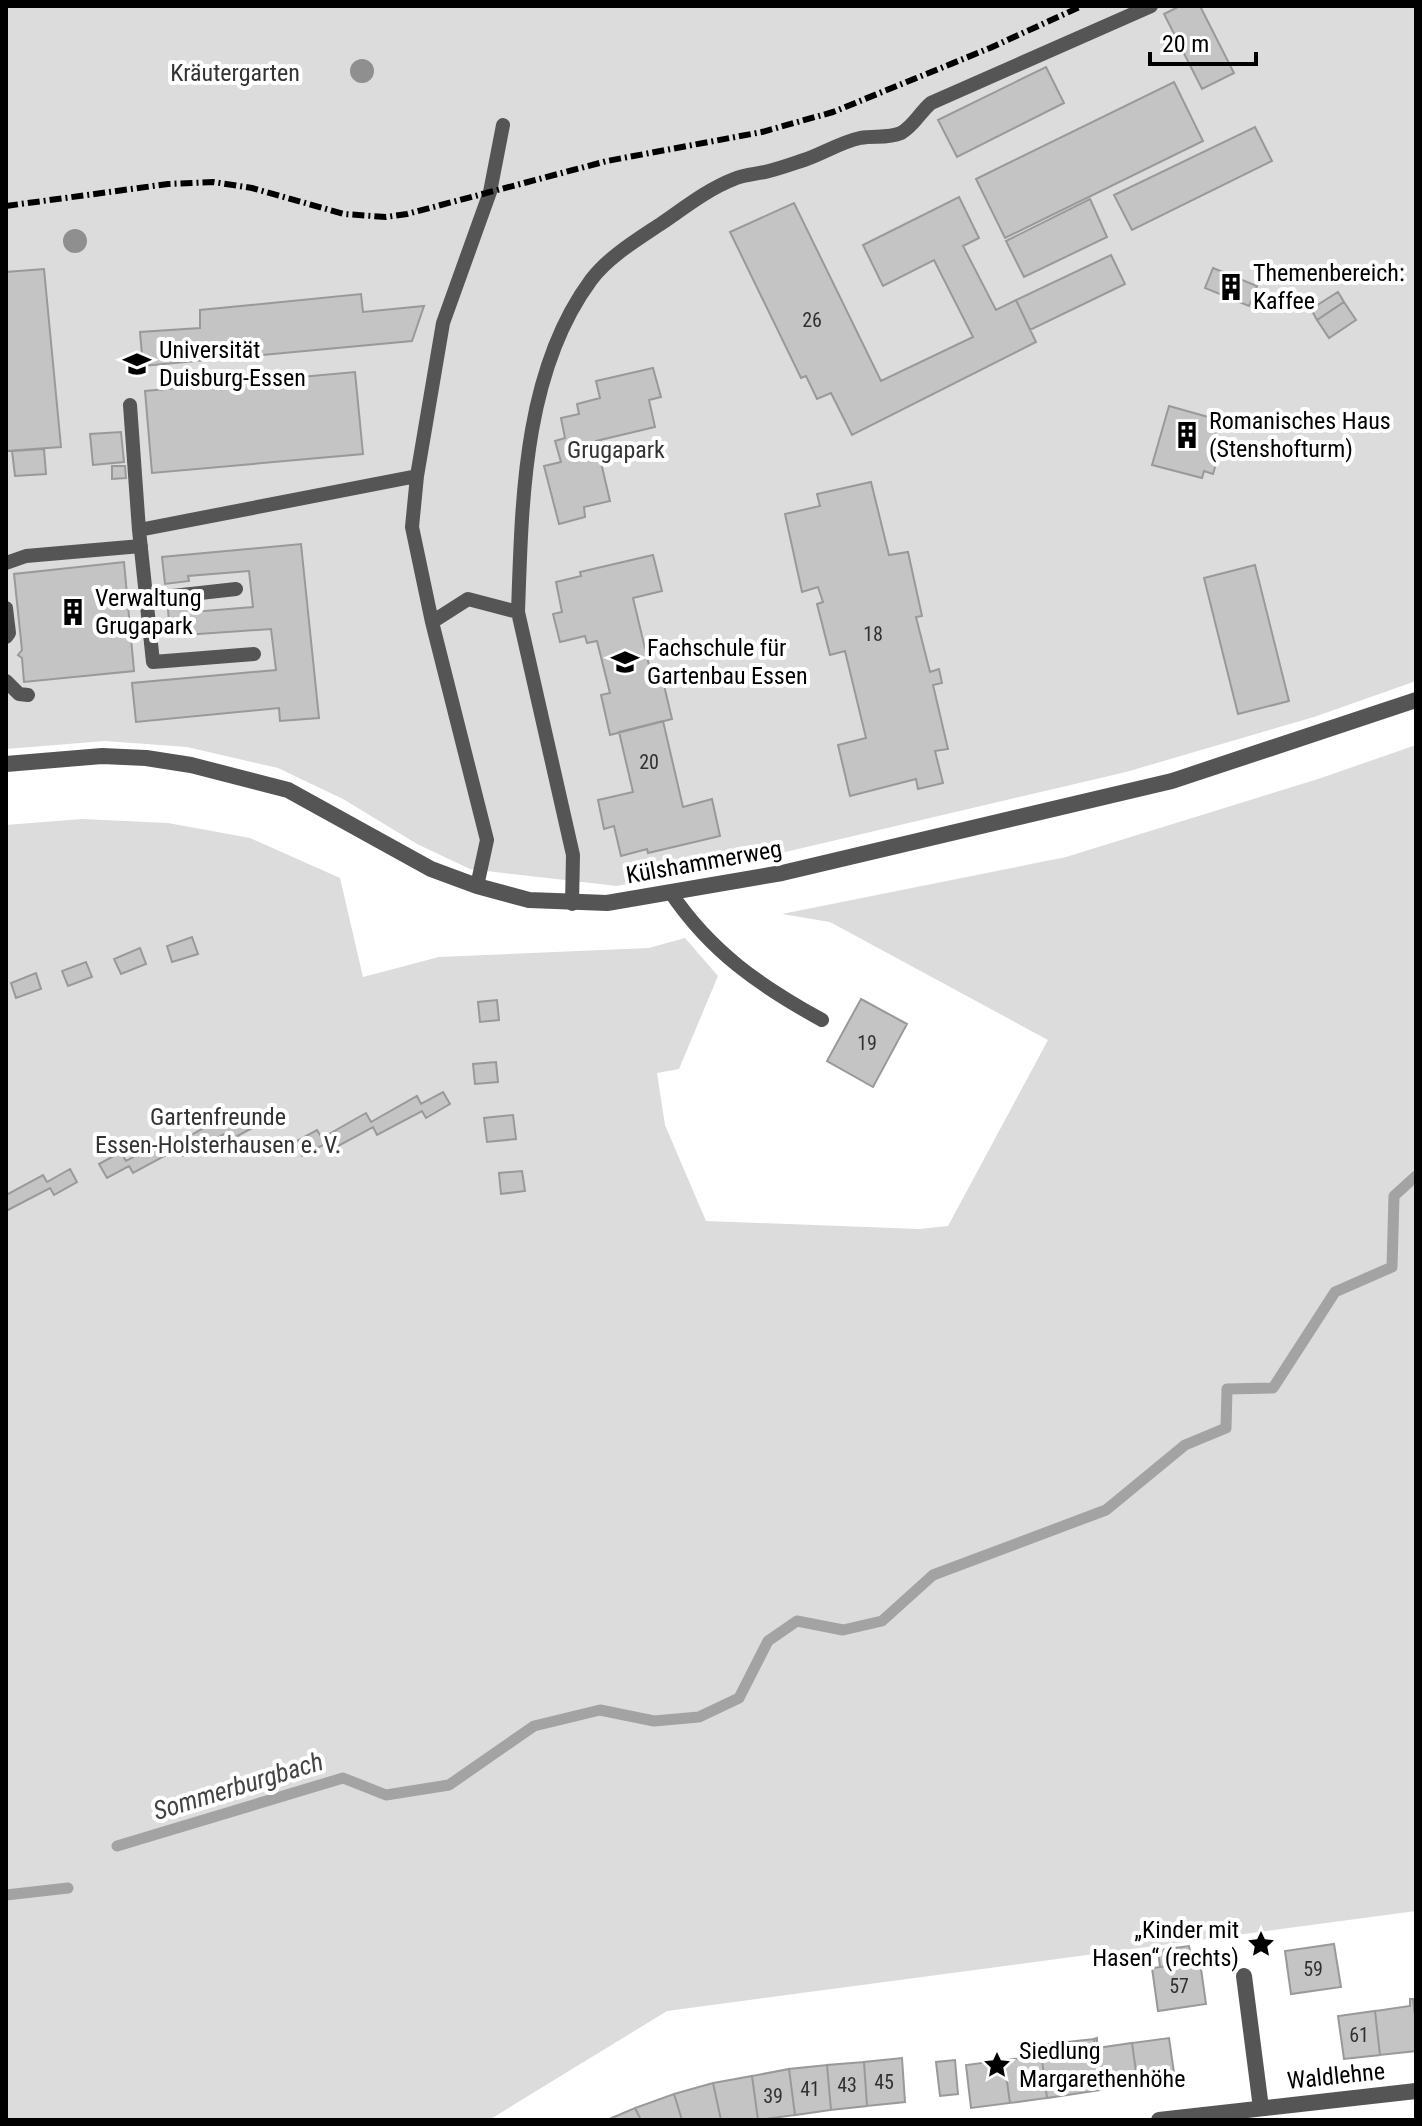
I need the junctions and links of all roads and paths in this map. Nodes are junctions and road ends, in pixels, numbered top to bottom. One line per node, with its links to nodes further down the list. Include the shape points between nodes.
1 (1151, 6): 10 (lane, via 931,103 902,132 861,137 806,160 734,178 689,204 592,278 556,340 539,396 520,550)
2 (503, 125): 4 (lane, via 490,192 443,323)
3 (130, 405): 5 (lane)
4 (417, 476): 5 (lane); 11 (lane, via 412,527)
5 (140, 538): 6 (lane); 8 (lane)
6 (6, 563)
7 (236, 589): 8 (lane)
8 (146, 599): 13 (lane, via 153,662)
9 (6, 608): 12 (lane)
10 (518, 612): 11 (lane, via 468,599); 20 (lane, via 573,855)
11 (432, 622): 18 (lane, via 487,840)
12 (6, 637)
13 (254, 654)
14 (6, 681): 15 (lane)
15 (28, 695)
16 (1416, 700): 19 (street, Külshammerweg, via 1172,781 782,873)
17 (6, 764): 18 (street, Külshammerweg, via 146,758 288,790 431,869)
18 (477, 886): 20 (street, Külshammerweg, via 529,900)
19 (671, 893): 20 (street, Külshammerweg); 21 (lane, via 722,955 772,993)
20 (572, 904)
21 (822, 1020)
22 (1244, 1976): 24 (street, Waldlehne)
23 (1416, 2091): 24 (street, Waldlehne)
24 (1261, 2108): 25 (street, Waldlehne)
25 (1159, 2120)

